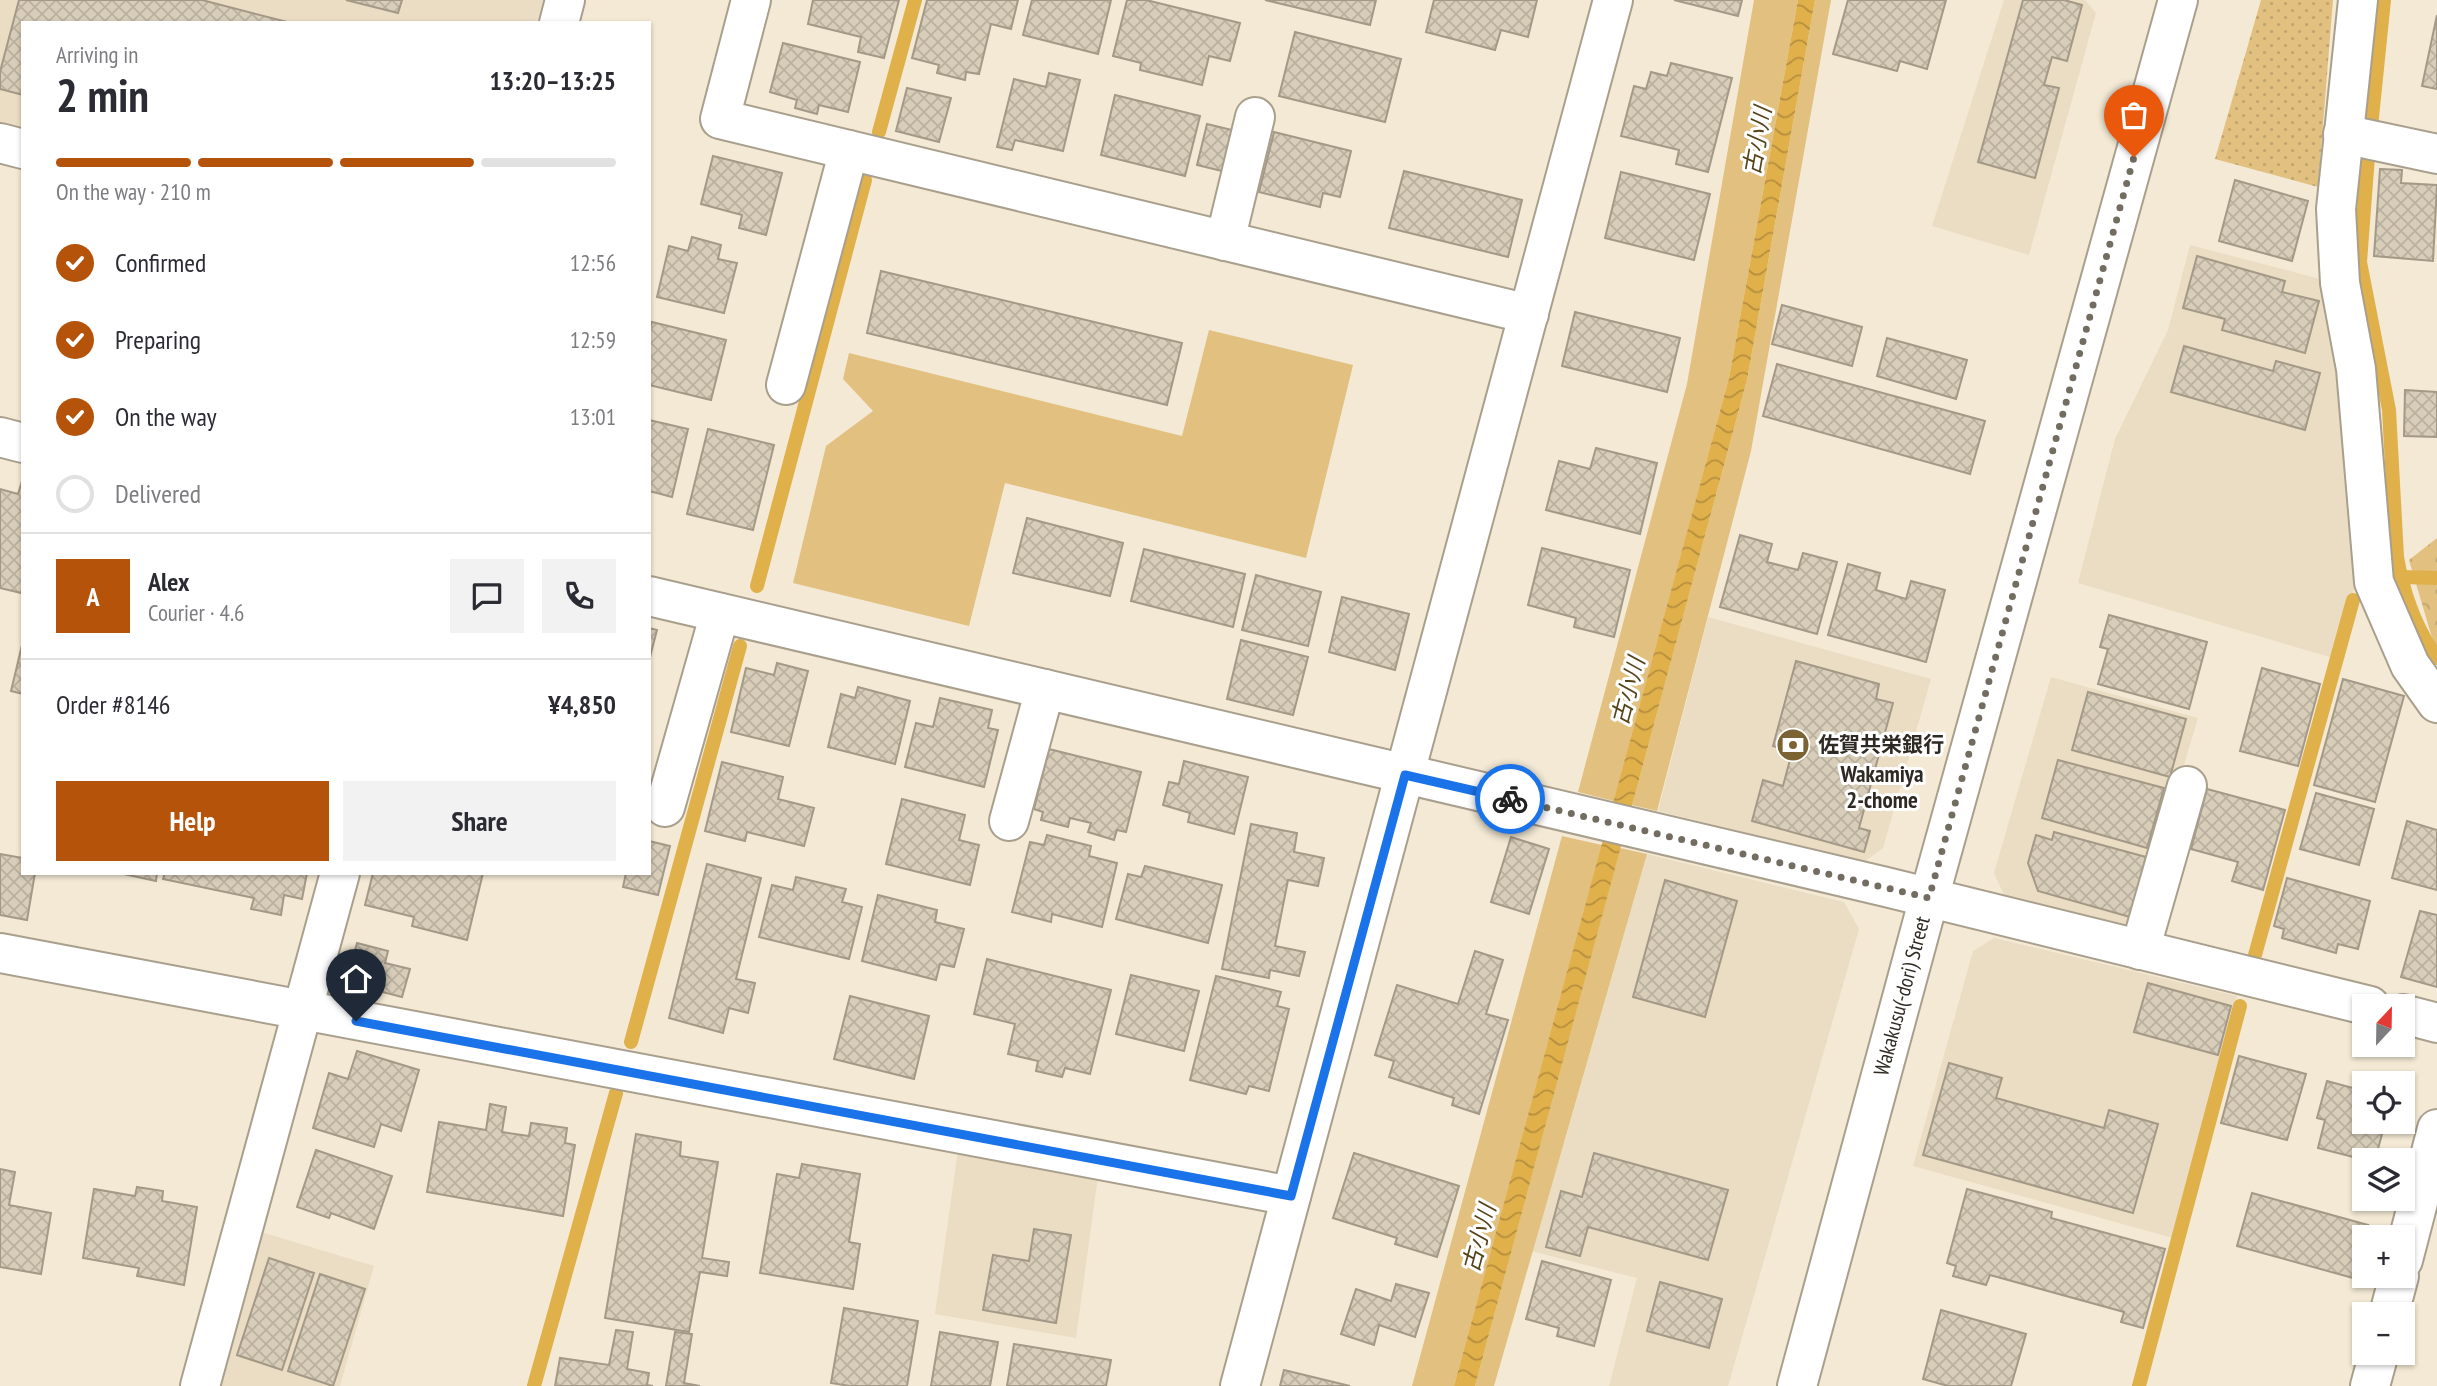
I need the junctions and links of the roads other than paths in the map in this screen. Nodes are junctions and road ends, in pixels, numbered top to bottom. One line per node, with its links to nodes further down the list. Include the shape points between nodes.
1 (565, 0): 6 (street)
2 (751, 0): 11 (street, via 720,119)
3 (1613, 0): 14 (street)
4 (2178, 0): 27 (street, Wakakusu(-dori) Street)
5 (2358, 0): 8 (street)
6 (560, 21)
7 (1255, 117): 13 (street)
8 (2343, 134): 12 (street); 21 (street, via 2336,209 2340,283 2356,369 2374,582 2410,665)
9 (0, 144): 10 (street)
10 (21, 149)
11 (849, 150): 13 (street); 15 (street)
12 (2437, 154)
13 (1225, 240): 14 (street)
14 (1529, 314): 22 (street)
15 (786, 384)
16 (0, 438): 17 (street)
17 (21, 443)
18 (651, 596): 19 (street)
19 (720, 612): 20 (street); 24 (street)
20 (1045, 689): 22 (street); 25 (street)
21 (2437, 704)
22 (1405, 775): 27 (street); 35 (street)
23 (2187, 786): 28 (street)
24 (665, 807)
25 (1009, 821)
26 (339, 875): 31 (street)
27 (1929, 898): 28 (street); 40 (street, Wakakusu(-dori) Street)
28 (2140, 950): 30 (street)
29 (0, 953): 31 (street)
30 (2352, 1002)
31 (302, 1011): 35 (street); 38 (street)
32 (2415, 1017): 33 (street)
33 (2437, 1023)
34 (2437, 1129): 36 (street)
35 (1291, 1196): 39 (street)
36 (2412, 1225)
37 (2376, 1365): 41 (street)
38 (200, 1386)
39 (1240, 1386)
40 (1797, 1386)
41 (2370, 1386)

